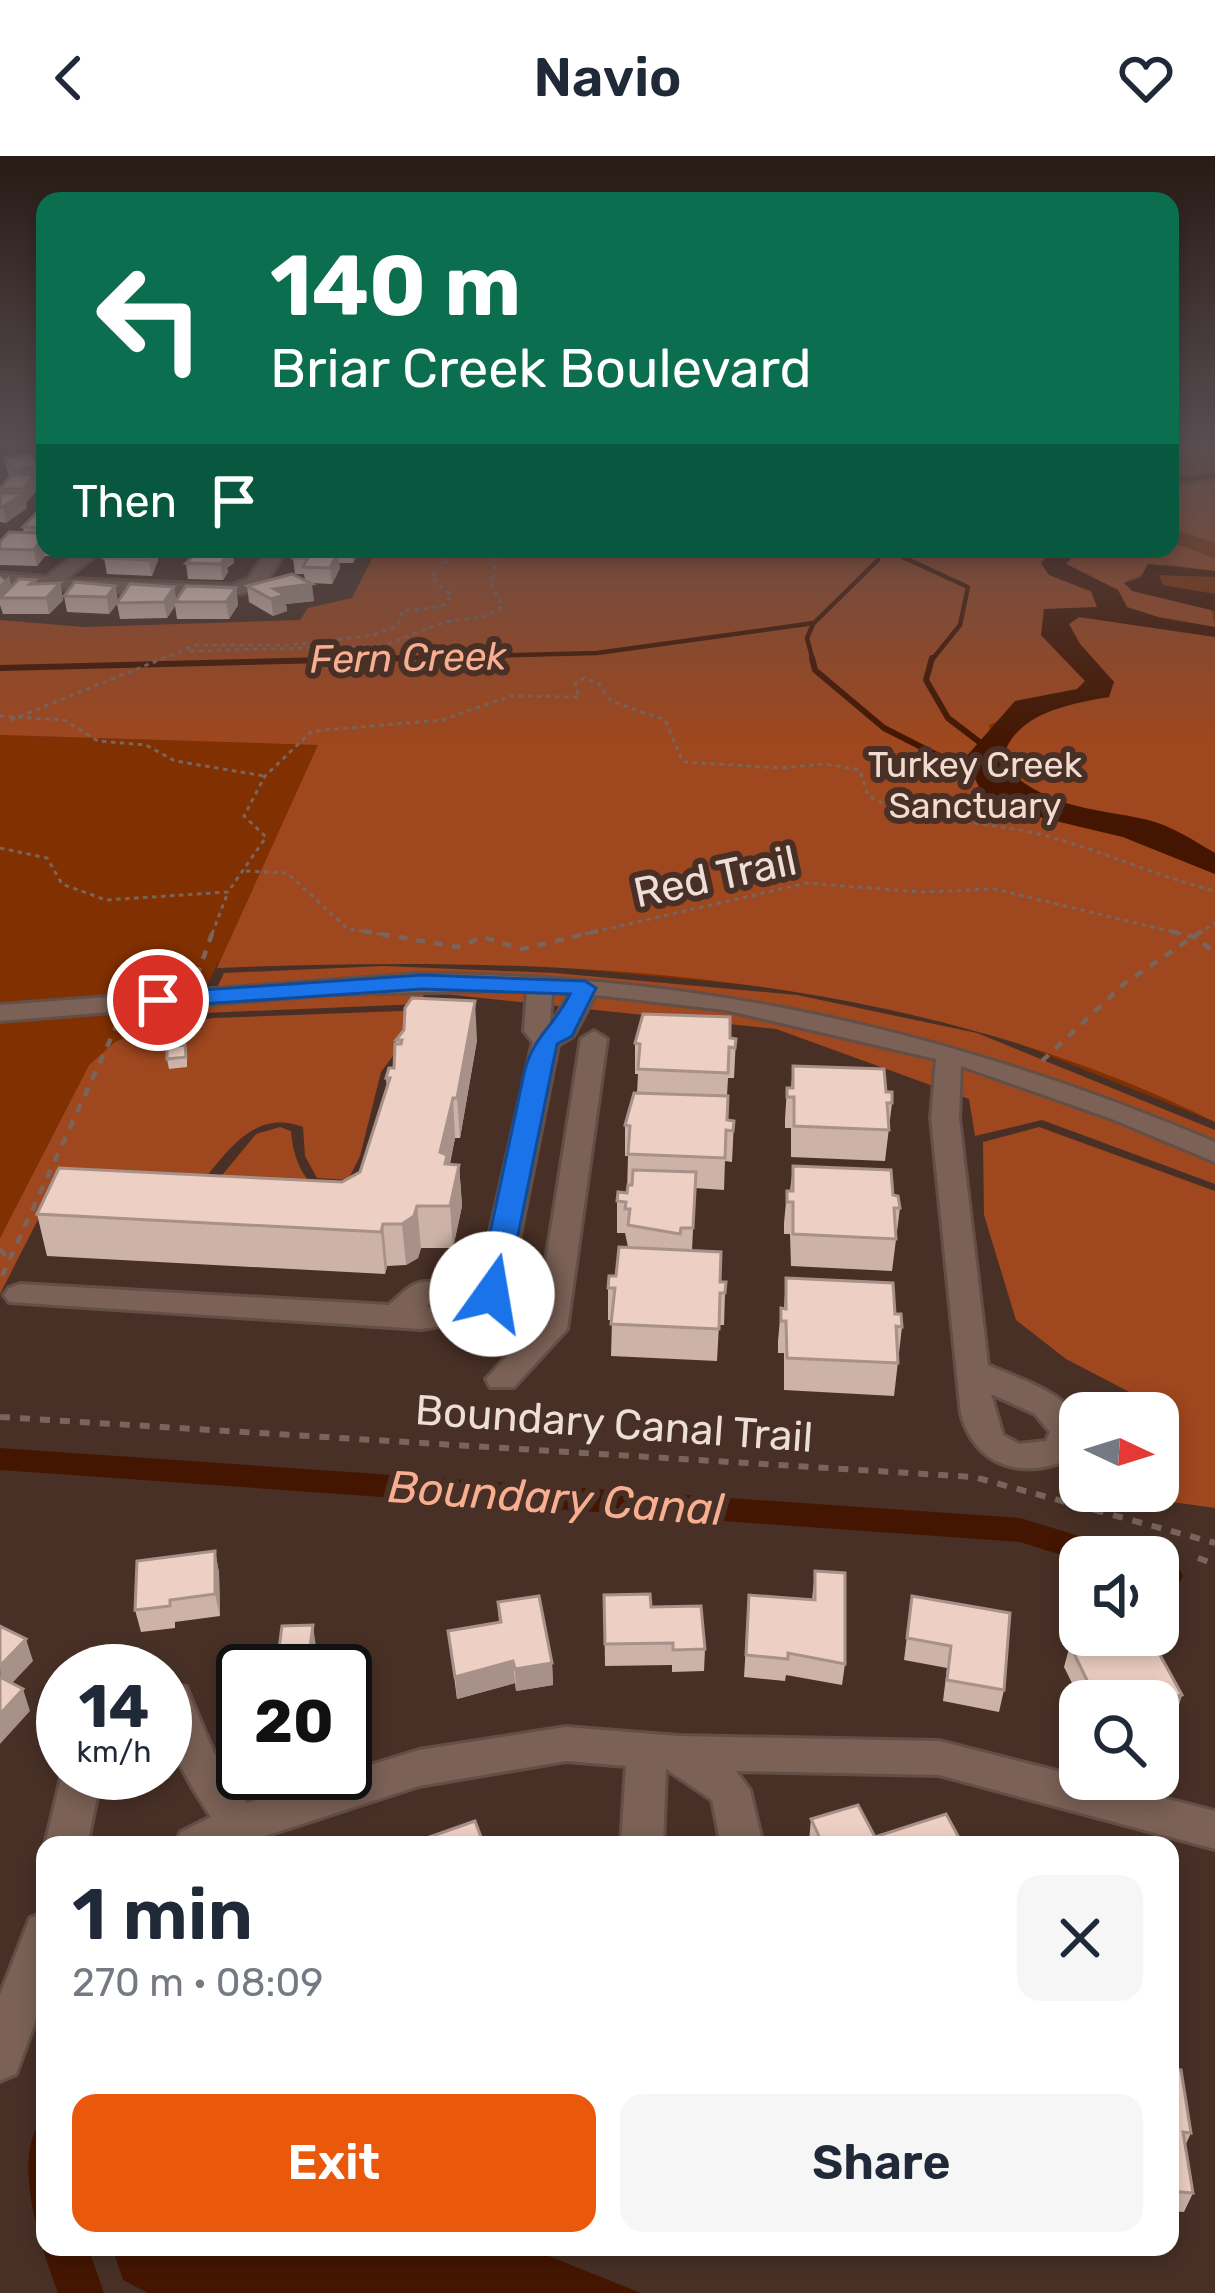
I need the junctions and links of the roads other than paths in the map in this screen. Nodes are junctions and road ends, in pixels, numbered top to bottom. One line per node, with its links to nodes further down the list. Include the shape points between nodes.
1 (83, 558): 4 (street)
2 (272, 558): 4 (street, via 254,583 234,590)
3 (0, 578): 4 (street)
4 (51, 582)
5 (540, 985): 6 (street); 7 (street, via 422,982); 9 (street, via 537,1031)
6 (585, 988): 9 (street, via 564,1030); 10 (street, via 688,997)
7 (0, 1013)
8 (594, 1039): 14 (street)
9 (546, 1041): 13 (street)
10 (951, 1054): 11 (street); 21 (street, via 945,1118)
11 (1155, 1125): 12 (street); 15 (street)
12 (1215, 1153)
13 (520, 1160): 14 (street); 16 (street)
14 (574, 1163): 22 (street, via 551,1329)
15 (1215, 1168)
16 (498, 1267): 17 (street); 20 (street, via 492,1294 477,1311)
17 (455, 1274)
18 (10, 1288): 20 (street)
19 (426, 1290): 20 (street)
20 (397, 1316)
21 (974, 1372)
22 (502, 1379)
23 (192, 1747): 26 (street)
24 (663, 1751): 26 (street, via 566,1744 479,1756); 27 (street, via 939,1758); 30 (street); 31 (street, via 730,1790)
25 (76, 1800): 28 (street)
26 (238, 1824): 29 (street)
27 (1215, 1830)
28 (68, 1836)
29 (214, 1836)
30 (644, 1836)
31 (740, 1836)
32 (36, 1957): 33 (street)
33 (0, 2058)

